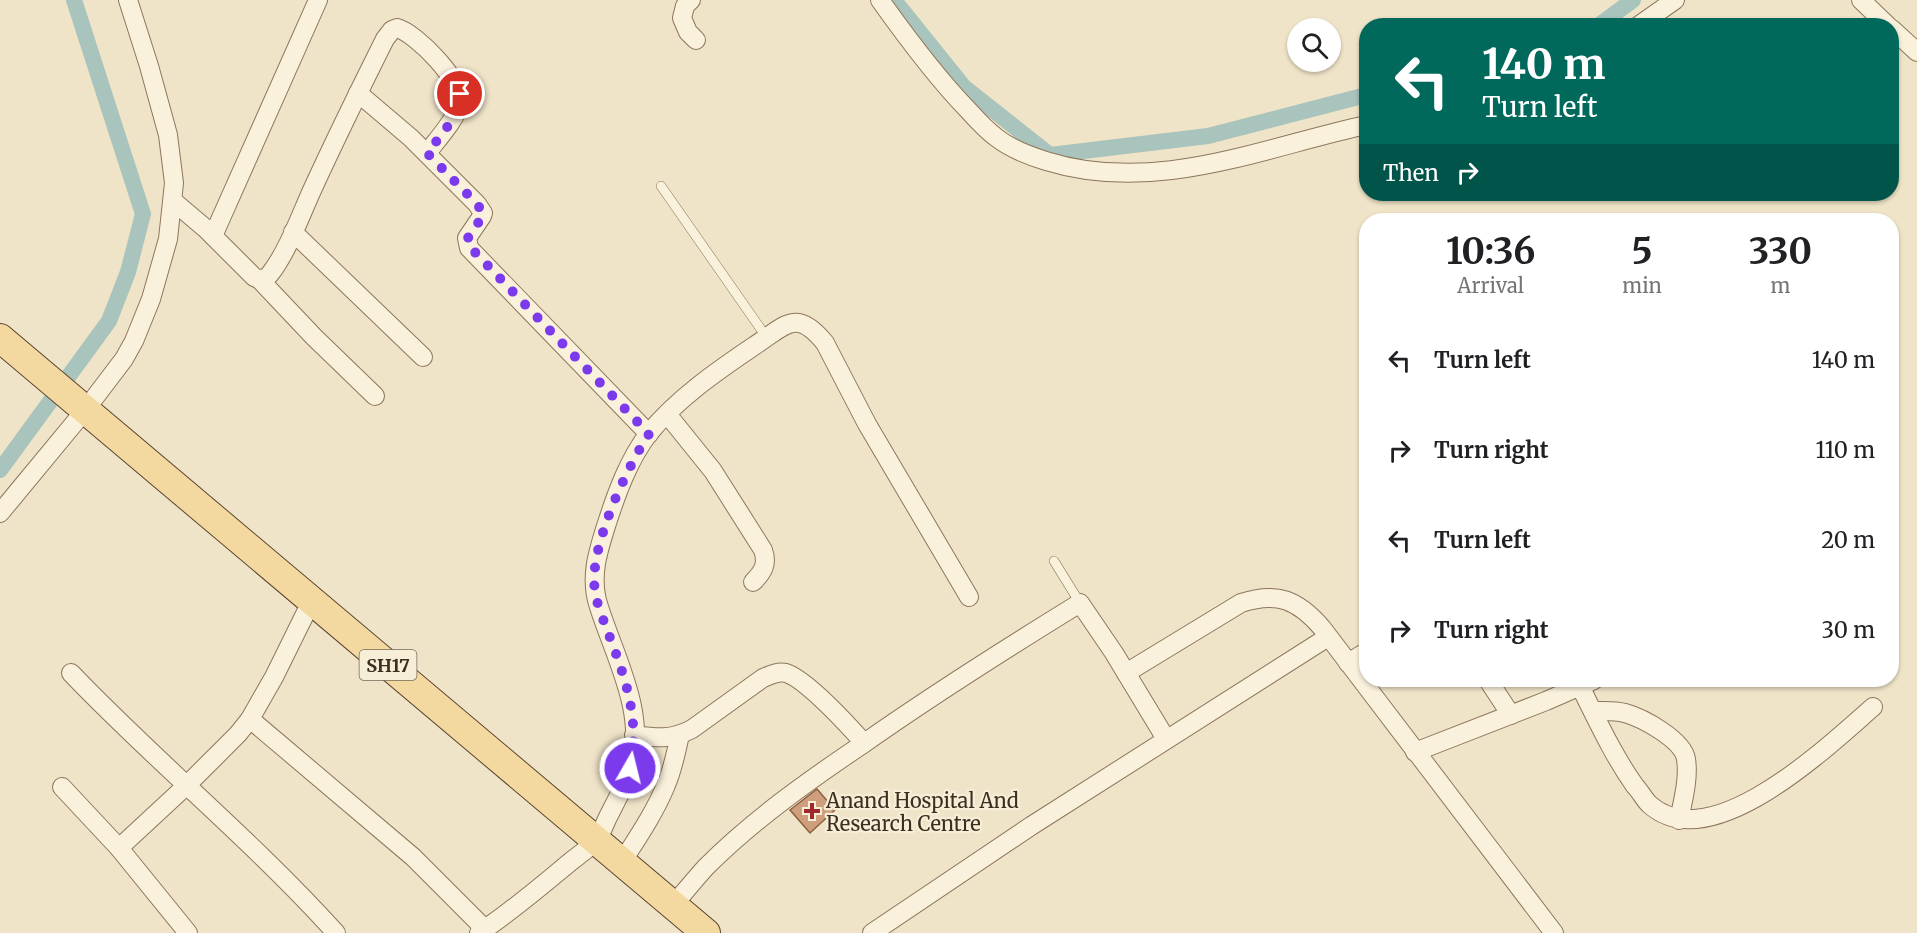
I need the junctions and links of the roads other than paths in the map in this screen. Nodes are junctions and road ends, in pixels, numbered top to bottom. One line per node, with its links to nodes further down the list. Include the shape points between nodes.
1 (128, 0): 16 (street, via 168,135)
2 (318, 0): 18 (street)
3 (691, 0): 10 (street, via 681,18)
4 (880, 0): 13 (street, via 931,68 997,139 1062,166 1101,173 1174,171)
5 (1675, 0): 7 (street)
6 (1861, 0): 8 (street)
7 (1649, 18)
8 (1879, 18)
9 (1899, 35): 11 (street)
10 (696, 40)
11 (1917, 52)
12 (358, 93): 14 (street); 14 (street, via 392,30 397,28 410,34 443,67 460,94 455,115); 17 (street)
13 (1359, 127)
14 (427, 153): 26 (street, via 483,213 467,238 470,248)
15 (661, 186): 21 (lane)
16 (173, 201): 18 (street); 23 (street, via 168,239 151,299 124,359)
17 (293, 232): 19 (street, via 270,274); 22 (street)
18 (213, 236): 19 (street)
19 (260, 280): 24 (street)
20 (0, 338): 23 (main road, SH17)
21 (767, 338): 25 (street); 30 (street, via 796,322 806,324 821,337 867,424)
22 (423, 357)
23 (70, 396): 27 (street); 31 (main road, SH17)
24 (375, 396)
25 (667, 414): 26 (street); 29 (street, via 713,471 763,550 765,565)
26 (649, 434): 47 (street, via 617,493 595,569 594,590 628,691)
27 (0, 513)
28 (1054, 561): 32 (lane)
29 (753, 582)
30 (969, 597)
31 (312, 600): 46 (street); 55 (main road, SH17)
32 (1080, 603): 37 (street); 50 (street)
33 (1328, 637): 35 (street); 37 (street, via 1298,606 1284,599 1253,599 1228,610); 49 (street)
34 (1359, 656): 35 (street)
35 (1348, 663): 38 (street)
36 (70, 673): 52 (street)
37 (1126, 673): 49 (street)
38 (1359, 678)
39 (1366, 687): 51 (street)
40 (1493, 687): 45 (street)
41 (1578, 687): 45 (street)
42 (1588, 687): 44 (street)
43 (1873, 707): 54 (street, via 1810,762 1765,794 1712,816)
44 (1593, 711): 54 (street, via 1624,770 1649,803 1669,818); 54 (street, via 1613,711 1641,719 1680,747 1687,768)
45 (1511, 715): 51 (street)
46 (250, 719): 52 (street); 59 (street, via 413,857)
47 (634, 735): 48 (street); 55 (street, via 630,768)
48 (680, 735): 50 (street, via 763,678 784,672 806,686); 57 (street, via 666,786)
49 (1166, 739): 63 (street)
50 (864, 743): 58 (street, via 740,835)
51 (1415, 752): 64 (street)
52 (188, 785): 56 (street); 61 (street)
53 (62, 788): 56 (street)
54 (1679, 820)
55 (596, 840): 57 (main road, SH17); 59 (street)
56 (119, 848): 60 (street)
57 (622, 862): 58 (main road, SH17)
58 (673, 905): 62 (main road, SH17)
59 (482, 931)
60 (188, 933)
61 (336, 933)
62 (706, 933)
63 (872, 933)
64 (1554, 933)

